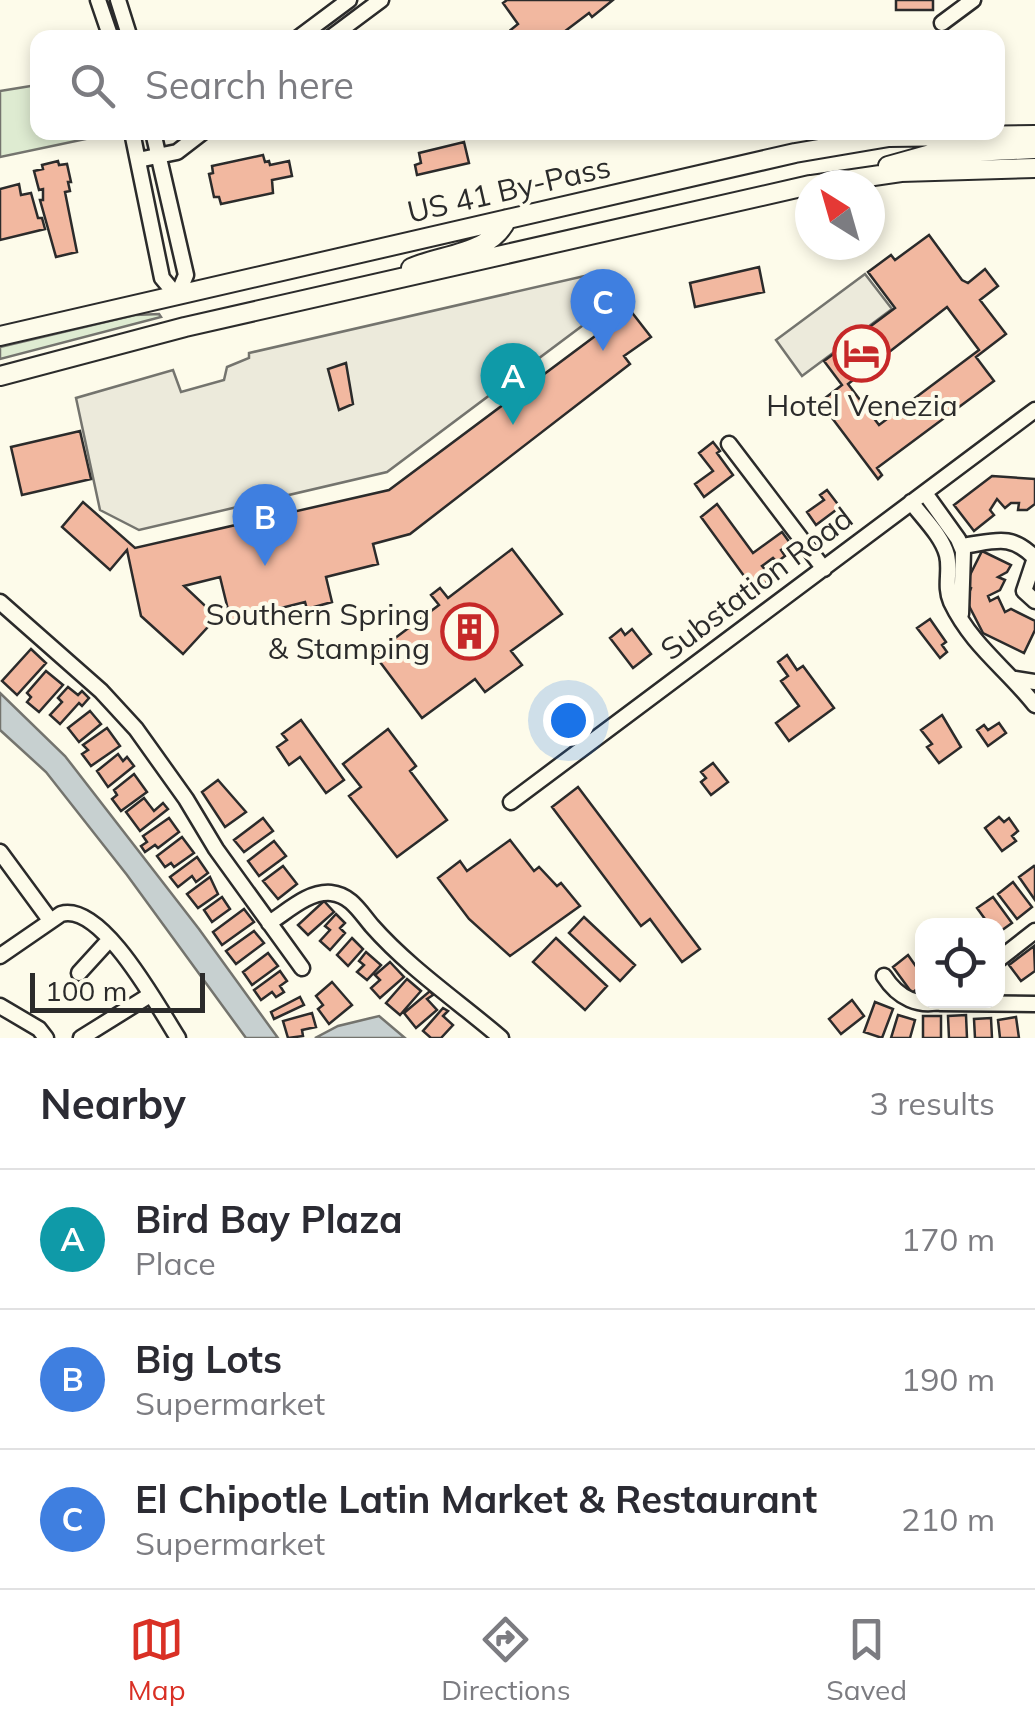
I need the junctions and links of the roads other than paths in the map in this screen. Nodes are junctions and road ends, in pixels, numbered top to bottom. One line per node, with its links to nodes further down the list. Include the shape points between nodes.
1 (98, 0): 7 (street)
2 (118, 0): 8 (street)
3 (349, 0): 9 (street)
4 (381, 0): 10 (street)
5 (972, 0): 6 (street)
6 (942, 23)
7 (108, 30)
8 (127, 30)
9 (309, 30)
10 (341, 30)
11 (1005, 135): 12 (main road, US 41 By-Pass)
12 (1035, 135)
13 (133, 140): 19 (street)
14 (156, 140): 18 (street)
15 (192, 140): 18 (street)
16 (872, 140): 20 (main road, US 41 By-Pass)
17 (1035, 149): 22 (main road, via 918,156)
18 (159, 156): 19 (street); 28 (street, via 186,275)
19 (138, 160): 28 (street, via 162,278)
20 (735, 166): 25 (main road); 26 (main road, US 41 By-Pass)
21 (1035, 168): 23 (main road, US 41 By-Pass)
22 (878, 170)
23 (885, 175)
24 (795, 188): 25 (main road, US 41 By-Pass)
25 (741, 200): 27 (main road, US 41 By-Pass)
26 (507, 219): 27 (main road, via 492,240); 28 (main road, US 41 By-Pass)
27 (384, 282): 29 (main road, US 41 By-Pass)
28 (177, 296): 29 (main road); 30 (main road, US 41 By-Pass)
29 (184, 327): 31 (main road, US 41 By-Pass)
30 (0, 336)
31 (0, 376)
32 (1035, 410): 34 (street, Substation Road)
33 (728, 444): 37 (street)
34 (924, 492): 35 (street, Substation Road); 36 (street)
35 (912, 502): 37 (street, Substation Road); 40 (street, via 944,547 948,593)
36 (961, 546): 38 (street, via 1020,543 1035,558 1024,591); 40 (street)
37 (824, 569): 44 (street, Substation Road)
38 (1035, 601)
39 (0, 602): 47 (street, via 136,729)
40 (962, 620): 41 (street, via 996,666)
41 (1015, 679): 42 (street); 43 (street)
42 (1035, 682)
43 (1035, 705)
44 (511, 802)
45 (0, 852): 46 (street)
46 (50, 920): 49 (street, via 76,913); 51 (street)
47 (269, 923): 52 (street); 63 (street, via 313,895 342,896)
48 (1035, 931): 50 (street)
49 (110, 939): 53 (street); 55 (street)
50 (1005, 955)
51 (0, 956)
52 (302, 968)
53 (79, 973)
54 (884, 976): 56 (street)
55 (150, 995): 61 (street); 62 (street)
56 (915, 1001)
57 (1005, 1003): 58 (street)
58 (1035, 1004)
59 (0, 1006): 60 (street)
60 (46, 1038)
61 (81, 1038)
62 (178, 1038)
63 (502, 1038)

